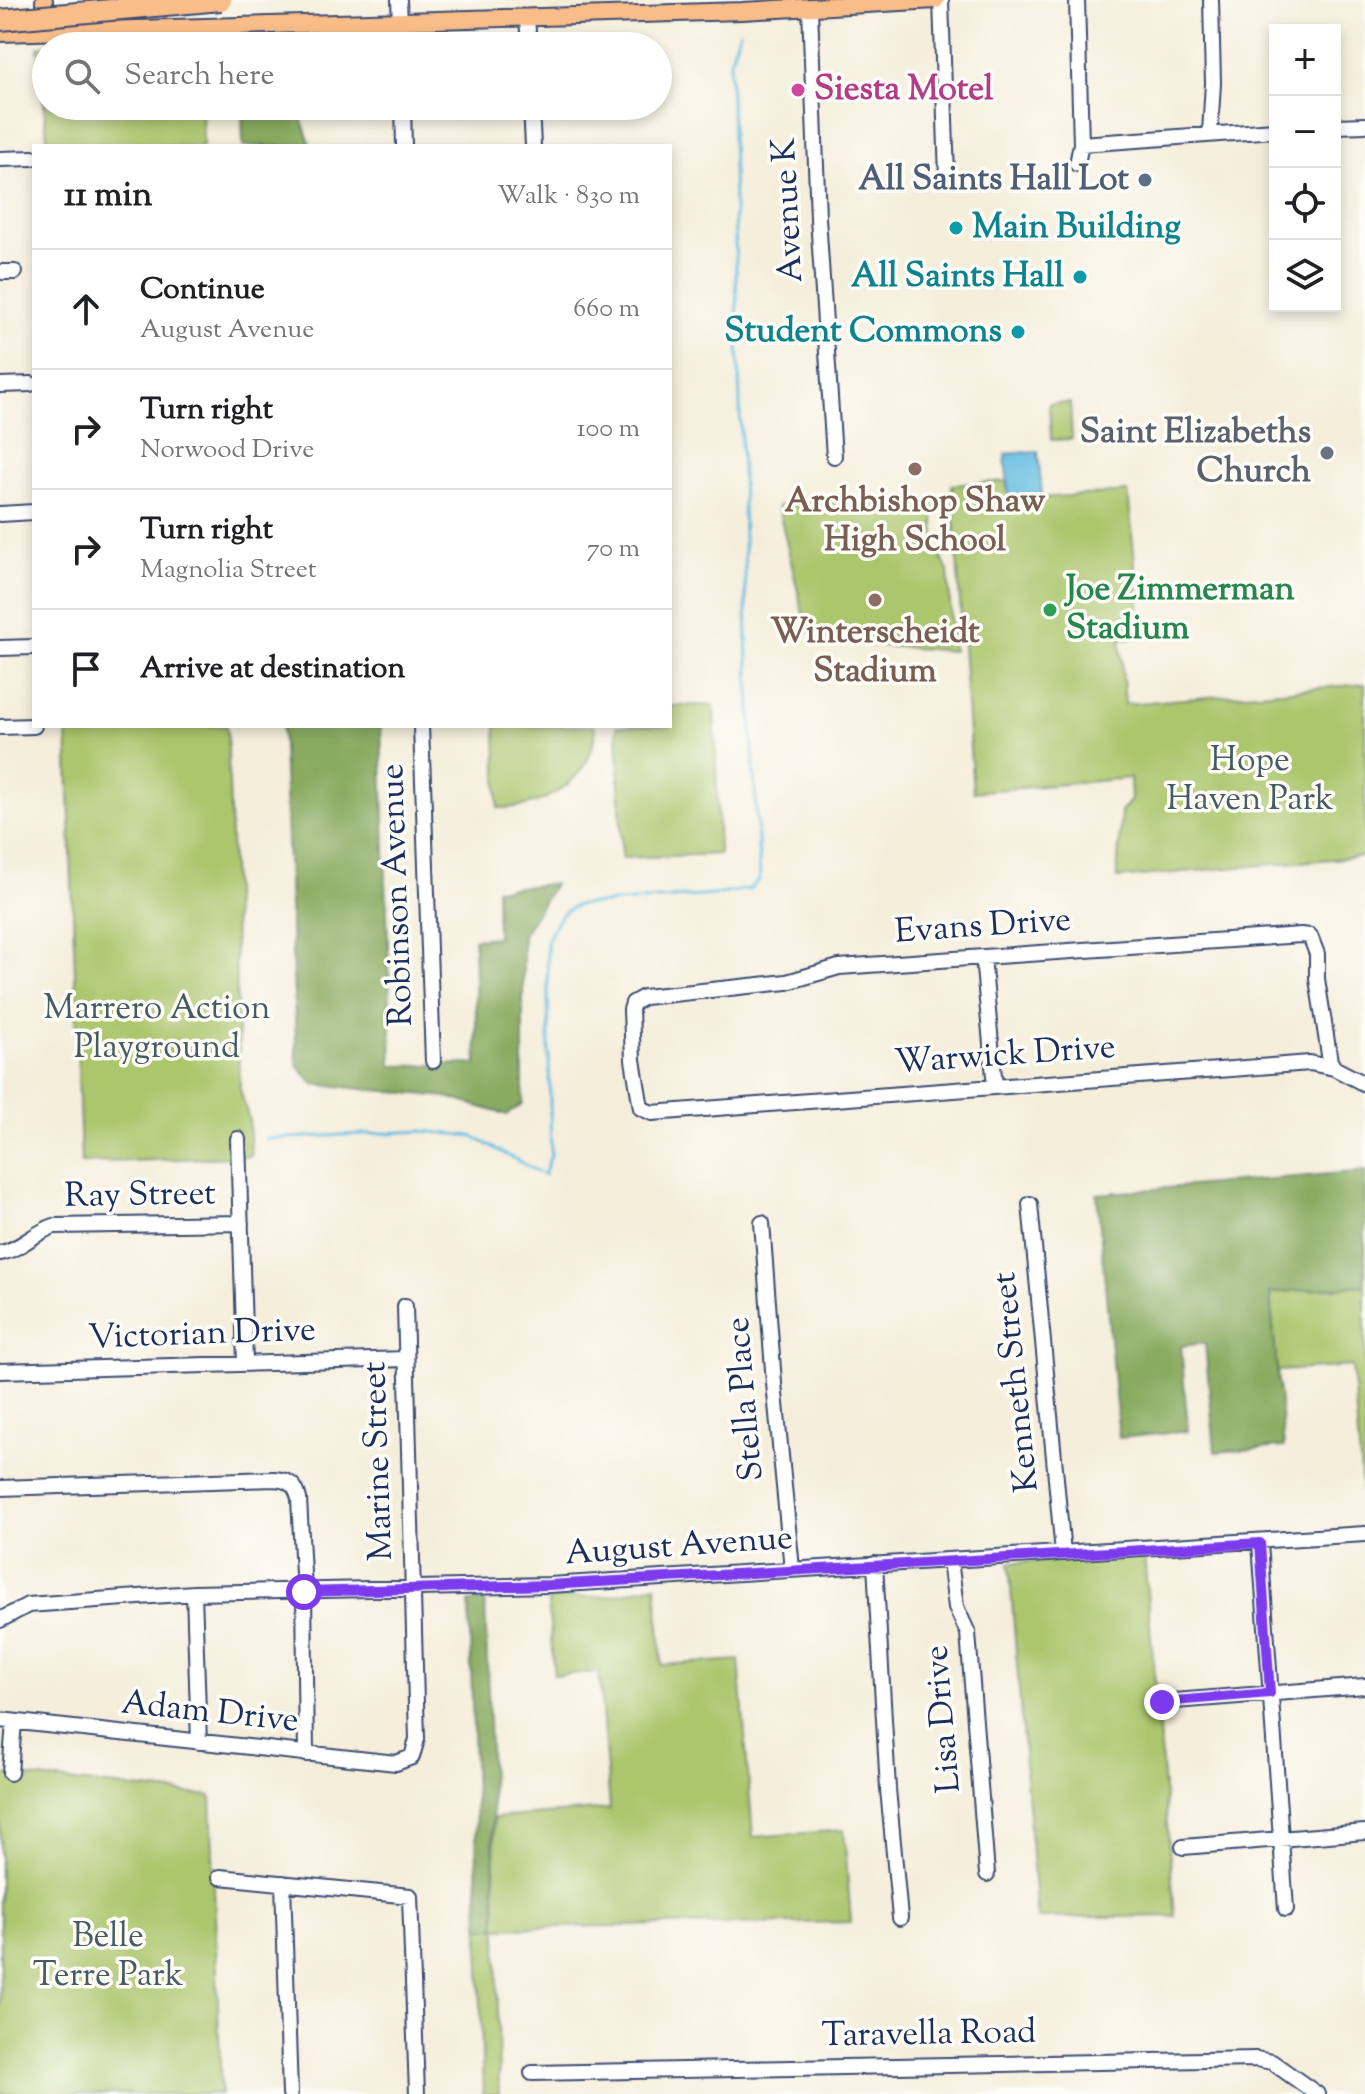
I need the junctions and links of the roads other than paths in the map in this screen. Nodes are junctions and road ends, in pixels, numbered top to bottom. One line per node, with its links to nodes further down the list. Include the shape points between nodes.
1 (44, 0): 17 (main road)
2 (165, 0): 9 (highway)
3 (219, 0): 13 (highway, bridge); 15 (main road)
4 (399, 0): 14 (street)
5 (939, 0): 8 (main road); 33 (street)
6 (1077, 0): 29 (street)
7 (1211, 0): 26 (street)
8 (866, 2): 11 (main road)
9 (0, 5)
10 (779, 5): 11 (main road); 12 (main road)
11 (810, 8): 36 (street, Avenue K)
12 (527, 17): 14 (main road); 19 (street)
13 (0, 20)
14 (401, 21): 15 (main road); 18 (street)
15 (217, 27): 17 (main road)
16 (32, 32): 20 (main road)
17 (45, 32)
18 (401, 32)
19 (528, 32)
20 (0, 33)
21 (403, 120): 27 (street)
22 (532, 120): 28 (street)
23 (1365, 125): 24 (street)
24 (1341, 126)
25 (1269, 130): 26 (street)
26 (1210, 133): 29 (street)
27 (404, 144)
28 (533, 144)
29 (1081, 144): 32 (street)
30 (32, 158): 31 (street)
31 (0, 159)
32 (1077, 164)
33 (947, 178)
34 (31, 384): 35 (street)
35 (0, 385)
36 (834, 456)
37 (32, 512): 38 (street)
38 (0, 514)
39 (32, 647): 40 (street)
40 (0, 648)
41 (32, 726): 42 (street)
42 (0, 727)
43 (421, 728): 45 (street, Robinson Avenue)
44 (983, 957): 46 (street, Evans Drive, via 1310,936); 48 (street); 49 (street, Evans Drive, via 839,967 787,982 644,997 631,1010 633,1060)
45 (433, 1061)
46 (1334, 1068): 47 (street, Warwick Drive); 48 (street, Warwick Drive, via 1310,1063)
47 (1365, 1084)
48 (995, 1087): 49 (street, Warwick Drive)
49 (645, 1111)
50 (238, 1139): 52 (street)
51 (1030, 1204): 63 (street, Kenneth Street)
52 (241, 1223): 55 (street, Ray Street, via 54,1226); 58 (street)
53 (762, 1223): 66 (street, Stella Place)
54 (0, 1241): 55 (street)
55 (0, 1253)
56 (405, 1306): 57 (street, Marine Street)
57 (406, 1359): 58 (street, Victorian Drive); 67 (street, Marine Street)
58 (245, 1363): 59 (street, Victorian Drive)
59 (0, 1371)
60 (0, 1488): 68 (street, via 274,1479 292,1484 299,1499)
61 (1365, 1534): 62 (street, August Avenue)
62 (1260, 1543): 63 (street, August Avenue); 72 (street)
63 (1063, 1553): 64 (street, August Avenue)
64 (950, 1560): 65 (street, August Avenue); 82 (street, Lisa Drive, via 956,1607 968,1633)
65 (875, 1564): 66 (street, August Avenue); 86 (street)
66 (792, 1569): 67 (street, August Avenue)
67 (413, 1588): 68 (street, August Avenue); 77 (street, Marine Street, via 417,1739)
68 (304, 1592): 69 (street, August Avenue); 76 (street)
69 (194, 1593): 70 (street, August Avenue, via 28,1605); 75 (street)
70 (0, 1620)
71 (1365, 1686): 72 (street)
72 (1270, 1693): 73 (street); 80 (street)
73 (1162, 1702)
74 (7, 1721): 75 (street, Adam Drive); 78 (street)
75 (199, 1742): 76 (street, Adam Drive)
76 (306, 1754): 77 (street, Adam Drive, via 396,1763)
77 (412, 1757)
78 (10, 1773)
79 (1365, 1832): 80 (street)
80 (1282, 1839): 81 (street); 85 (street)
81 (1183, 1847)
82 (987, 1874)
83 (220, 1877): 84 (street)
84 (283, 1883): 88 (street); 89 (street, via 410,1896)
85 (1286, 1909)
86 (900, 1918)
87 (532, 2073): 90 (street, Taravella Road, via 1256,2059 1272,2062)
88 (290, 2094)
89 (417, 2094)
90 (1317, 2094)

